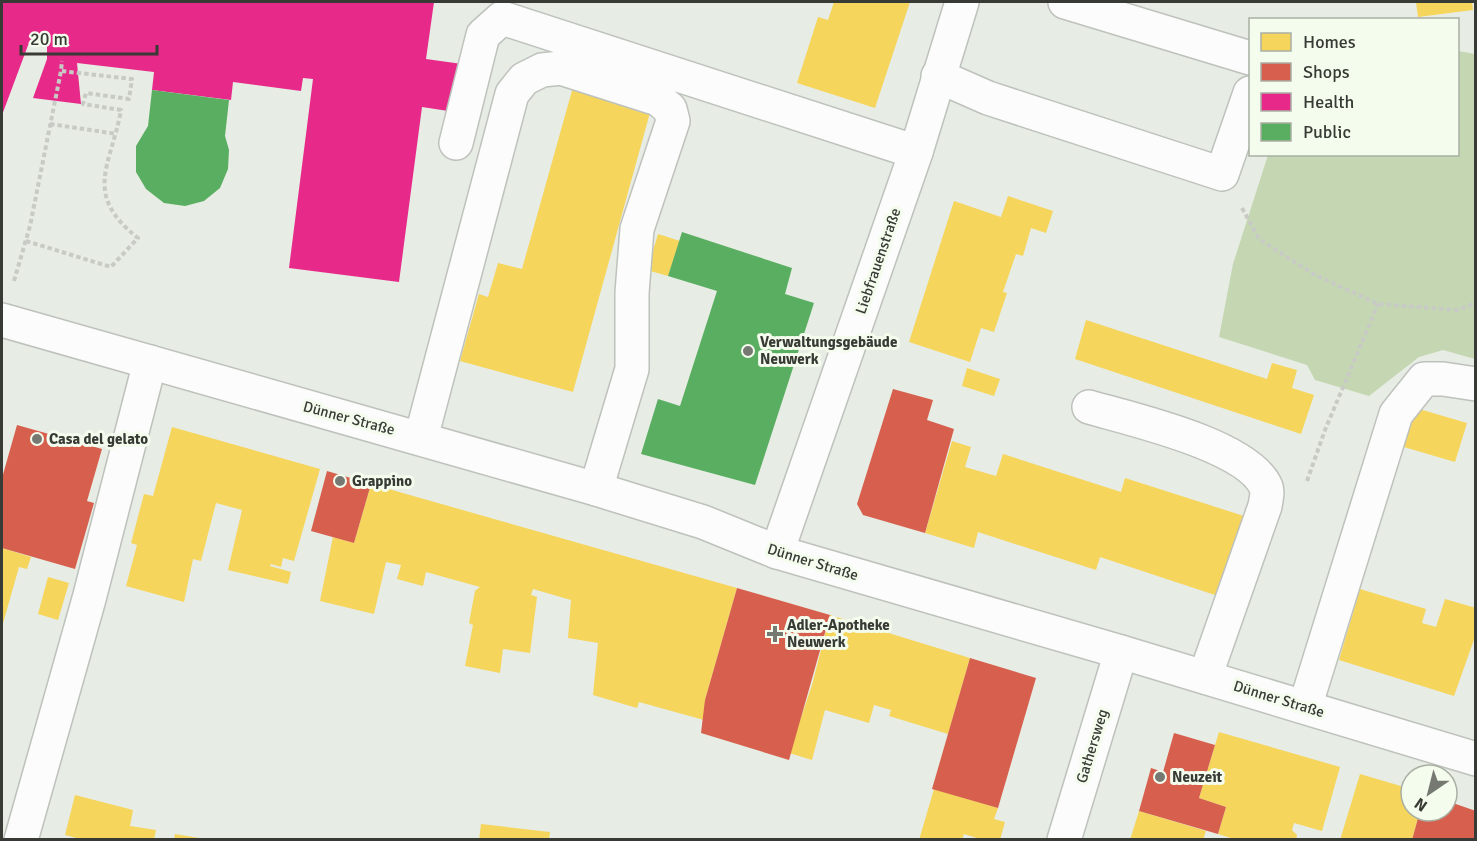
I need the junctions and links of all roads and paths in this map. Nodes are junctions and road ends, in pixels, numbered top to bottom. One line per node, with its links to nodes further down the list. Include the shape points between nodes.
1 (962, 2): 6 (street, Liebfrauenstraße)
2 (1065, 2): 3 (street)
3 (1249, 57)
4 (62, 61): 5 (path)
5 (61, 71): 8 (path); 9 (path, via 132,79 129,99 86,93 83,104 122,110)
6 (938, 76): 11 (street, Liebfrauenstraße); 12 (street, via 988,98)
7 (1249, 99): 12 (street)
8 (50, 124): 9 (path); 13 (path)
9 (117, 134): 13 (path, via 106,168 104,191 111,212 138,238 111,267)
10 (456, 143): 11 (street, via 483,35 502,18)
11 (916, 152): 21 (street, Liebfrauenstraße)
12 (1222, 174): 14 (path, via 1259,239 1315,275 1378,304 1457,309)
13 (26, 241): 15 (path)
14 (1476, 303)
15 (2, 320): 16 (street, Dünner Straße)
16 (150, 362): 19 (street, Dünner Straße); 28 (street)
17 (1476, 384): 24 (street, via 1424,379 1396,414)
18 (1089, 407): 23 (street, via 1198,440 1248,467 1267,489 1266,506)
19 (421, 438): 20 (street, Dünner Straße); 20 (street, via 512,94 524,79 542,70 561,68 658,99 670,109 673,121 637,229 632,369)
20 (596, 489): 21 (street, Dünner Straße, via 703,522)
21 (777, 552): 22 (street, Dünner Straße)
22 (1121, 652): 23 (street, Dünner Straße); 29 (street, Gathersweg)
23 (1205, 677): 24 (street, Dünner Straße)
24 (1305, 708): 25 (street, Dünner Straße)
25 (1476, 759)
26 (2, 836): 27 (street)
27 (6, 840)
28 (21, 840)
29 (1064, 840)

